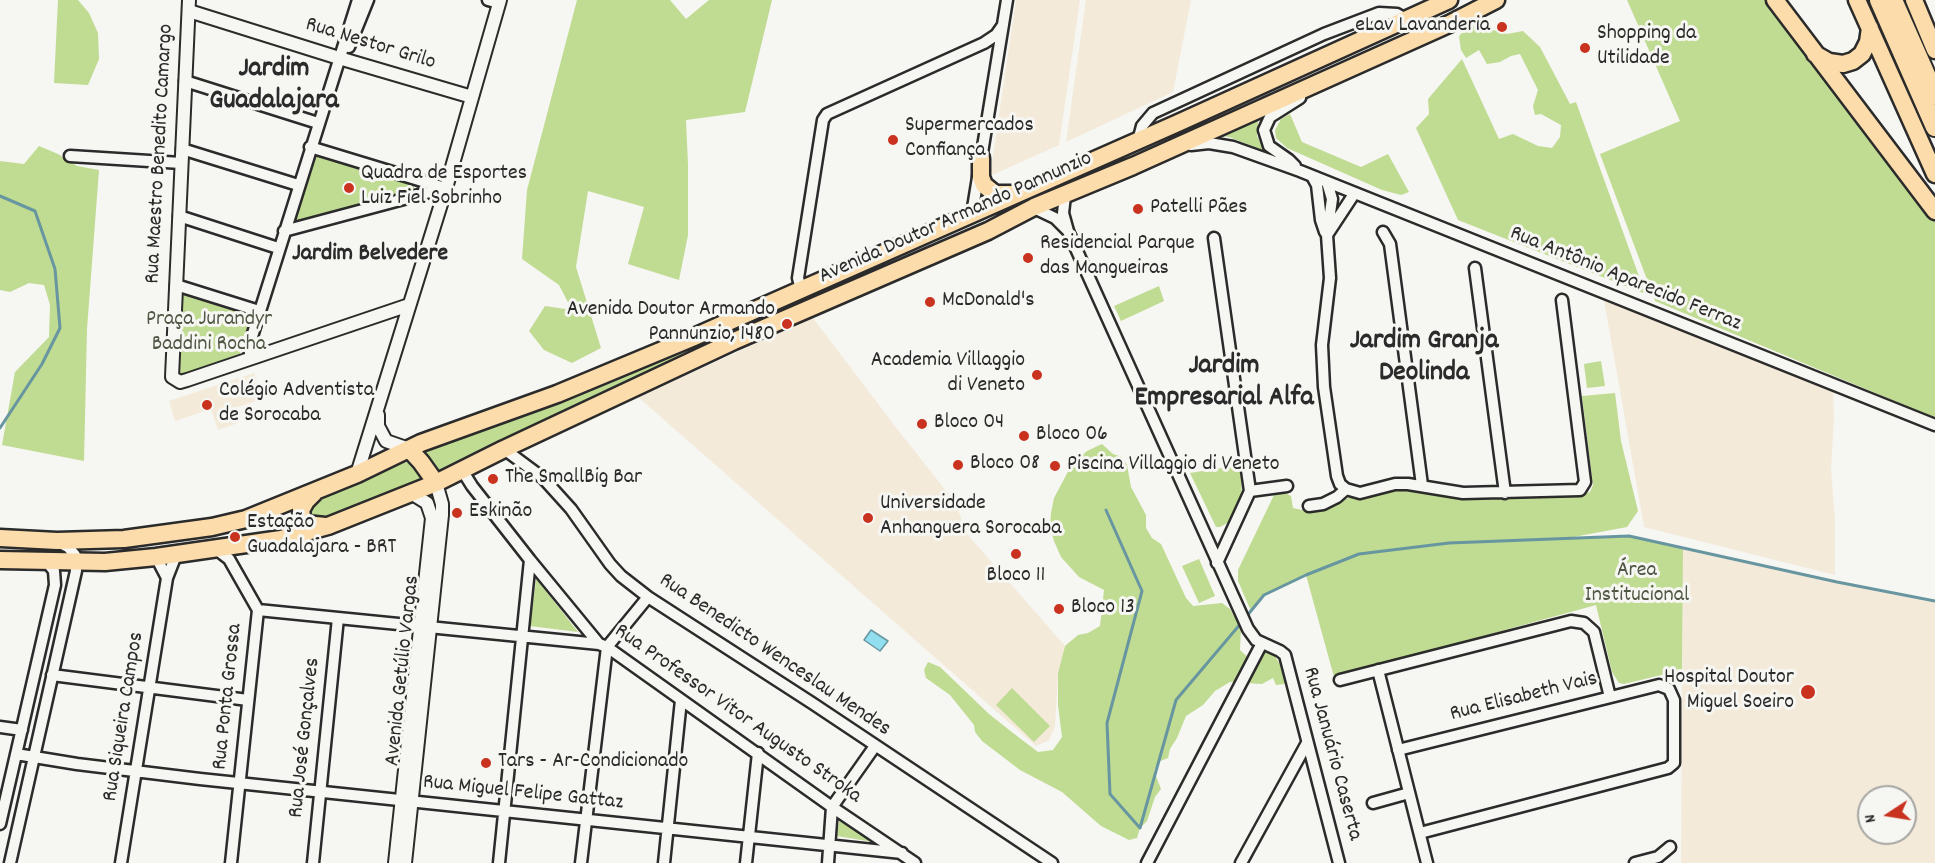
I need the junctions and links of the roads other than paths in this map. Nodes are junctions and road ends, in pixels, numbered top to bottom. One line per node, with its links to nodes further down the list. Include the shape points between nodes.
1 (358, 0): 23 (street)
2 (368, 0): 23 (street)
3 (1007, 0): 17 (street)
4 (1496, 0): 16 (main road, Avenida Doutor Armando Pannunzio)
5 (1775, 0): 22 (main road)
6 (1857, 0): 18 (main road)
7 (1879, 0): 30 (highway)
8 (1893, 0): 27 (highway)
9 (1914, 0): 21 (main road)
10 (1918, 0): 15 (main road)
11 (495, 1): 28 (street)
12 (1446, 1): 14 (main road, Avenida Doutor Armando Pannunzio); 16 (main road, via 1442,14)
13 (189, 5): 23 (street, Rua Nestor Grilo); 26 (street, Rua Maestro Benedito Camargo)
14 (1422, 12): 19 (main road, via 1429,18); 35 (main road, Avenida Doutor Armando Pannunzio)
15 (1935, 16)
16 (1449, 24): 19 (main road, Avenida Doutor Armando Pannunzio)
17 (1003, 25): 20 (street, via 996,35); 25 (street)
18 (1870, 28): 22 (main road, via 1868,42 1853,62 1829,62); 40 (main road)
19 (1427, 33): 24 (main road, Avenida Doutor Armando Pannunzio)
20 (977, 47): 25 (street, via 992,51); 63 (street, via 827,114 798,278)
21 (1935, 50)
22 (1814, 53): 51 (main road)
23 (339, 63): 28 (street, Rua Nestor Grilo); 29 (street)
24 (1360, 64): 32 (main road, Avenida Doutor Armando Pannunzio); 39 (street, Rua Antônio Aparecido Ferraz, via 1267,121 1264,136 1269,146)
25 (996, 66): 36 (street)
26 (185, 81): 29 (street); 33 (street, Rua Maestro Benedito Camargo)
27 (1935, 95)
28 (472, 97): 46 (street)
29 (318, 123): 31 (street)
30 (1935, 127)
31 (310, 147): 44 (street); 46 (street)
32 (1173, 148): 39 (street, Rua Antônio Aparecido Ferraz, via 1201,143 1224,145); 41 (main road, Avenida Doutor Armando Pannunzio)
33 (182, 149): 37 (street, Rua Maestro Benedito Camargo); 44 (street)
34 (70, 156): 37 (street)
35 (1102, 156): 38 (main road, Avenida Doutor Armando Pannunzio); 41 (main road, via 1102,164)
36 (981, 158): 48 (main road, via 982,182 988,189 995,194); 52 (street)
37 (181, 163): 53 (street, Rua Maestro Benedito Camargo)
38 (1084, 164): 45 (main road, via 1091,170); 48 (main road, Avenida Doutor Armando Pannunzio)
39 (1300, 171): 42 (street, Rua Antônio Aparecido Ferraz)
40 (1935, 174)
41 (1112, 175): 45 (main road, Avenida Doutor Armando Pannunzio)
42 (1312, 176): 43 (street, Rua Antônio Aparecido Ferraz); 57 (street)
43 (1327, 182): 47 (street, Rua Antônio Aparecido Ferraz); 57 (street, via 1332,200)
44 (298, 185): 54 (street)
45 (1088, 185): 49 (main road, Avenida Doutor Armando Pannunzio)
46 (445, 190): 54 (street); 65 (street)
47 (1351, 192): 57 (street); 72 (street, Rua Antônio Aparecido Ferraz)
48 (1015, 194): 52 (main road, Avenida Doutor Armando Pannunzio)
49 (1065, 196): 50 (main road, Avenida Doutor Armando Pannunzio); 55 (street, via 1063,213)
50 (1034, 207): 55 (street, via 1055,218); 59 (main road, Avenida Doutor Armando Pannunzio)
51 (1935, 211)
52 (972, 214): 59 (main road); 63 (main road, Avenida Doutor Armando Pannunzio)
53 (179, 216): 60 (street); 62 (street, Rua Maestro Benedito Camargo)
54 (284, 231): 60 (street)
55 (1068, 231): 88 (street)
56 (1383, 232): 78 (street, via 1390,244)
57 (1327, 235): 80 (street, via 1330,278 1322,345 1324,387 1337,476)
58 (1214, 238): 82 (street)
59 (955, 245): 66 (main road, Avenida Doutor Armando Pannunzio)
60 (278, 248): 67 (street)
61 (1475, 268): 84 (street)
62 (176, 285): 67 (street); 70 (street, Rua Maestro Benedito Camargo, via 171,366 175,380 187,380)
63 (801, 289): 66 (main road); 73 (main road, Avenida Doutor Armando Pannunzio, via 557,394)
64 (1562, 300): 84 (street, via 1585,482 1580,490)
65 (409, 305): 68 (street); 69 (street)
66 (814, 307): 74 (main road, Avenida Doutor Armando Pannunzio)
67 (258, 311): 70 (street, via 249,346 250,353)
68 (379, 316): 69 (street, via 398,326); 70 (street)
69 (399, 340): 71 (street)
70 (257, 356)
71 (379, 407): 73 (street, via 378,426 383,438); 76 (street)
72 (1935, 425)
73 (409, 449): 76 (main road, Avenida Doutor Armando Pannunzio); 77 (main road)
74 (504, 449): 75 (main road, Avenida Doutor Armando Pannunzio); 100 (street, Rua Benedicto Wenceslau Mendes, via 543,478 571,509 610,564)
75 (462, 470): 77 (main road, Avenida Doutor Armando Pannunzio); 95 (street, Rua Professor Vitor Augusto Stroka)
76 (357, 474): 81 (main road, Avenida Doutor Armando Pannunzio)
77 (436, 483): 83 (main road, Avenida Doutor Armando Pannunzio); 103 (street, Avenida Getúlio Vargas, via 442,515)
78 (1422, 485): 80 (street, via 1395,484 1360,493); 84 (street, via 1463,493)
79 (1287, 486): 82 (street)
80 (1346, 489): 85 (street, via 1323,504)
81 (317, 491): 86 (main road, via 306,501 302,517 306,524); 90 (main road, Avenida Doutor Armando Pannunzio, via 212,528 124,539)
82 (1250, 491): 89 (street)
83 (411, 493): 86 (main road, Avenida Doutor Armando Pannunzio); 103 (street, Avenida Getúlio Vargas, via 427,503 432,513)
84 (1505, 493)
85 (1309, 506)
86 (328, 526): 91 (main road, Avenida Doutor Armando Pannunzio, via 281,539)
87 (0, 538): 90 (main road, Avenida Doutor Armando Pannunzio)
88 (1208, 541): 89 (street); 98 (street)
89 (1228, 541): 98 (street)
90 (57, 542): 97 (street, via 72,551)
91 (216, 549): 92 (main road, Avenida Doutor Armando Pannunzio); 101 (street, Rua Ponta Grossa, via 229,559)
92 (176, 555): 93 (main road, Avenida Doutor Armando Pannunzio); 99 (street, Rua Siqueira Campos)
93 (156, 557): 97 (main road, Avenida Doutor Armando Pannunzio); 99 (street)
94 (0, 560): 96 (main road, Avenida Doutor Armando Pannunzio)
95 (530, 560): 104 (street); 106 (street, Rua Professor Vitor Augusto Stroka)
96 (47, 562): 97 (main road, Avenida Doutor Armando Pannunzio); 115 (street, via 54,571 55,585)
97 (76, 562): 108 (street)
98 (1217, 562): 105 (street, via 1251,635)
99 (167, 578): 110 (street, Rua Siqueira Campos)
100 (648, 597): 106 (street); 117 (street, Rua Benedicto Wenceslau Mendes)
101 (258, 610): 102 (street); 112 (street, Rua Ponta Grossa)
102 (338, 618): 103 (street); 124 (street, Rua José Gonçalves)
103 (424, 626): 104 (street); 126 (street, Avenida Getúlio Vargas)
104 (522, 635): 106 (street); 129 (street)
105 (1262, 644): 116 (street, Rua Januário Caserta, via 1284,655); 152 (street)
106 (603, 645): 113 (street, Rua Professor Vitor Augusto Stroka); 130 (street)
107 (1378, 670): 109 (street); 111 (street, via 1571,621 1584,623 1594,632); 118 (street)
108 (52, 675): 110 (street); 121 (street)
109 (1340, 680)
110 (150, 688): 112 (street); 122 (street, Rua Siqueira Campos)
111 (1610, 697): 118 (street, Rua Elisabeth Vais); 133 (street, Rua Elisabeth Vais, via 1659,685 1669,689 1674,700 1674,763 1668,768)
112 (248, 700): 123 (street, Rua Ponta Grossa)
113 (681, 700): 119 (street, Rua Professor Vitor Augusto Stroka); 132 (street)
114 (0, 727): 115 (street)
115 (22, 730): 120 (street)
116 (1308, 743): 138 (street, Rua Januário Caserta); 153 (street)
117 (875, 747): 128 (street); 151 (street, Rua Benedicto Wenceslau Mendes)
118 (1398, 750): 125 (street)
119 (758, 753): 128 (street, Rua Professor Vitor Augusto Stroka); 134 (street)
120 (16, 754): 121 (street, Rua Miguel Felipe Gattaz); 131 (street)
121 (34, 758): 122 (street, Rua Miguel Felipe Gattaz); 140 (street)
122 (137, 771): 123 (street, Rua Miguel Felipe Gattaz); 141 (street, Rua Siqueira Campos)
123 (240, 783): 124 (street, Rua Miguel Felipe Gattaz); 142 (street, Rua Ponta Grossa)
124 (320, 792): 126 (street, Rua Miguel Felipe Gattaz); 143 (street, Rua José Gonçalves)
125 (1409, 793): 127 (street); 133 (street)
126 (407, 801): 129 (street, Rua Miguel Felipe Gattaz); 144 (street, Avenida Getúlio Vargas); 145 (street, Avenida Getúlio Vargas)
127 (1373, 802)
128 (832, 807): 135 (street); 137 (street, Rua Professor Vitor Augusto Stroka)
129 (504, 811): 130 (street, Rua Miguel Felipe Gattaz); 146 (street)
130 (586, 820): 132 (street, Rua Miguel Felipe Gattaz); 147 (street)
131 (0, 824)
132 (668, 828): 134 (street, Rua Miguel Felipe Gattaz); 148 (street)
133 (1420, 833): 154 (street)
134 (749, 837): 135 (street, Rua Miguel Felipe Gattaz); 149 (street)
135 (830, 846): 137 (street, Rua Miguel Felipe Gattaz); 150 (street)
136 (1670, 847): 155 (street, via 1658,857)
137 (902, 853): 139 (street, Rua Professor Vitor Augusto Stroka)
138 (1336, 860)
139 (913, 862)
140 (10, 863)
141 (121, 863)
142 (231, 863)
143 (313, 863)
144 (395, 863)
145 (405, 863)
146 (498, 863)
147 (582, 863)
148 (664, 863)
149 (746, 863)
150 (828, 863)
151 (1052, 863)
152 (1148, 863)
153 (1241, 863)
154 (1427, 863)
155 (1635, 863)

